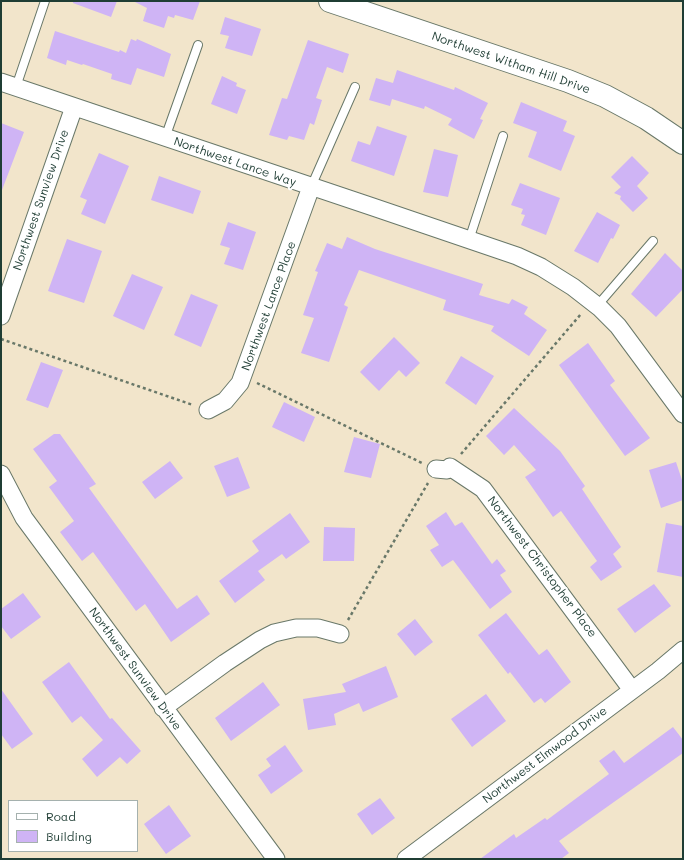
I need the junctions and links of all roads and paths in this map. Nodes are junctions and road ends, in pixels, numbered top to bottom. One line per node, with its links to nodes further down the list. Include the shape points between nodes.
1 (45, 1): 4 (lane)
2 (330, 1): 9 (street, Northwest Witham Hill Drive, via 568,81 646,118)
3 (198, 45): 8 (lane)
4 (8, 85): 6 (street, Northwest Lance Way)
5 (355, 87): 10 (lane)
6 (74, 106): 8 (street, Northwest Lance Way); 13 (street, Northwest Sunview Drive)
7 (504, 136): 11 (lane)
8 (165, 138): 10 (street, Northwest Lance Way)
9 (683, 143)
10 (312, 187): 11 (street, Northwest Lance Way); 17 (street, Northwest Lance Place)
11 (469, 240): 14 (street, Northwest Lance Way, via 541,267 574,287)
12 (653, 241): 14 (lane)
13 (5, 290): 15 (street, Northwest Sunview Drive)
14 (595, 304): 19 (street, Northwest Lance Way, via 618,326); 20 (path)
15 (1, 316)
16 (1, 339): 18 (path)
17 (243, 377): 18 (street, Northwest Lance Place, via 225,401); 20 (path)
18 (208, 410)
19 (683, 414)
20 (443, 468): 22 (path); 24 (street, Northwest Christopher Place, via 483,489)
21 (1, 474): 25 (street, Northwest Sunview Drive, via 24,518)
22 (340, 634): 25 (street, via 318,628 296,628 274,633 225,663)
23 (683, 650): 24 (street, Northwest Elmwood Drive)
24 (632, 690): 27 (street, Northwest Elmwood Drive)
25 (163, 708): 26 (street, Northwest Sunview Drive)
26 (276, 859)
27 (406, 859)

